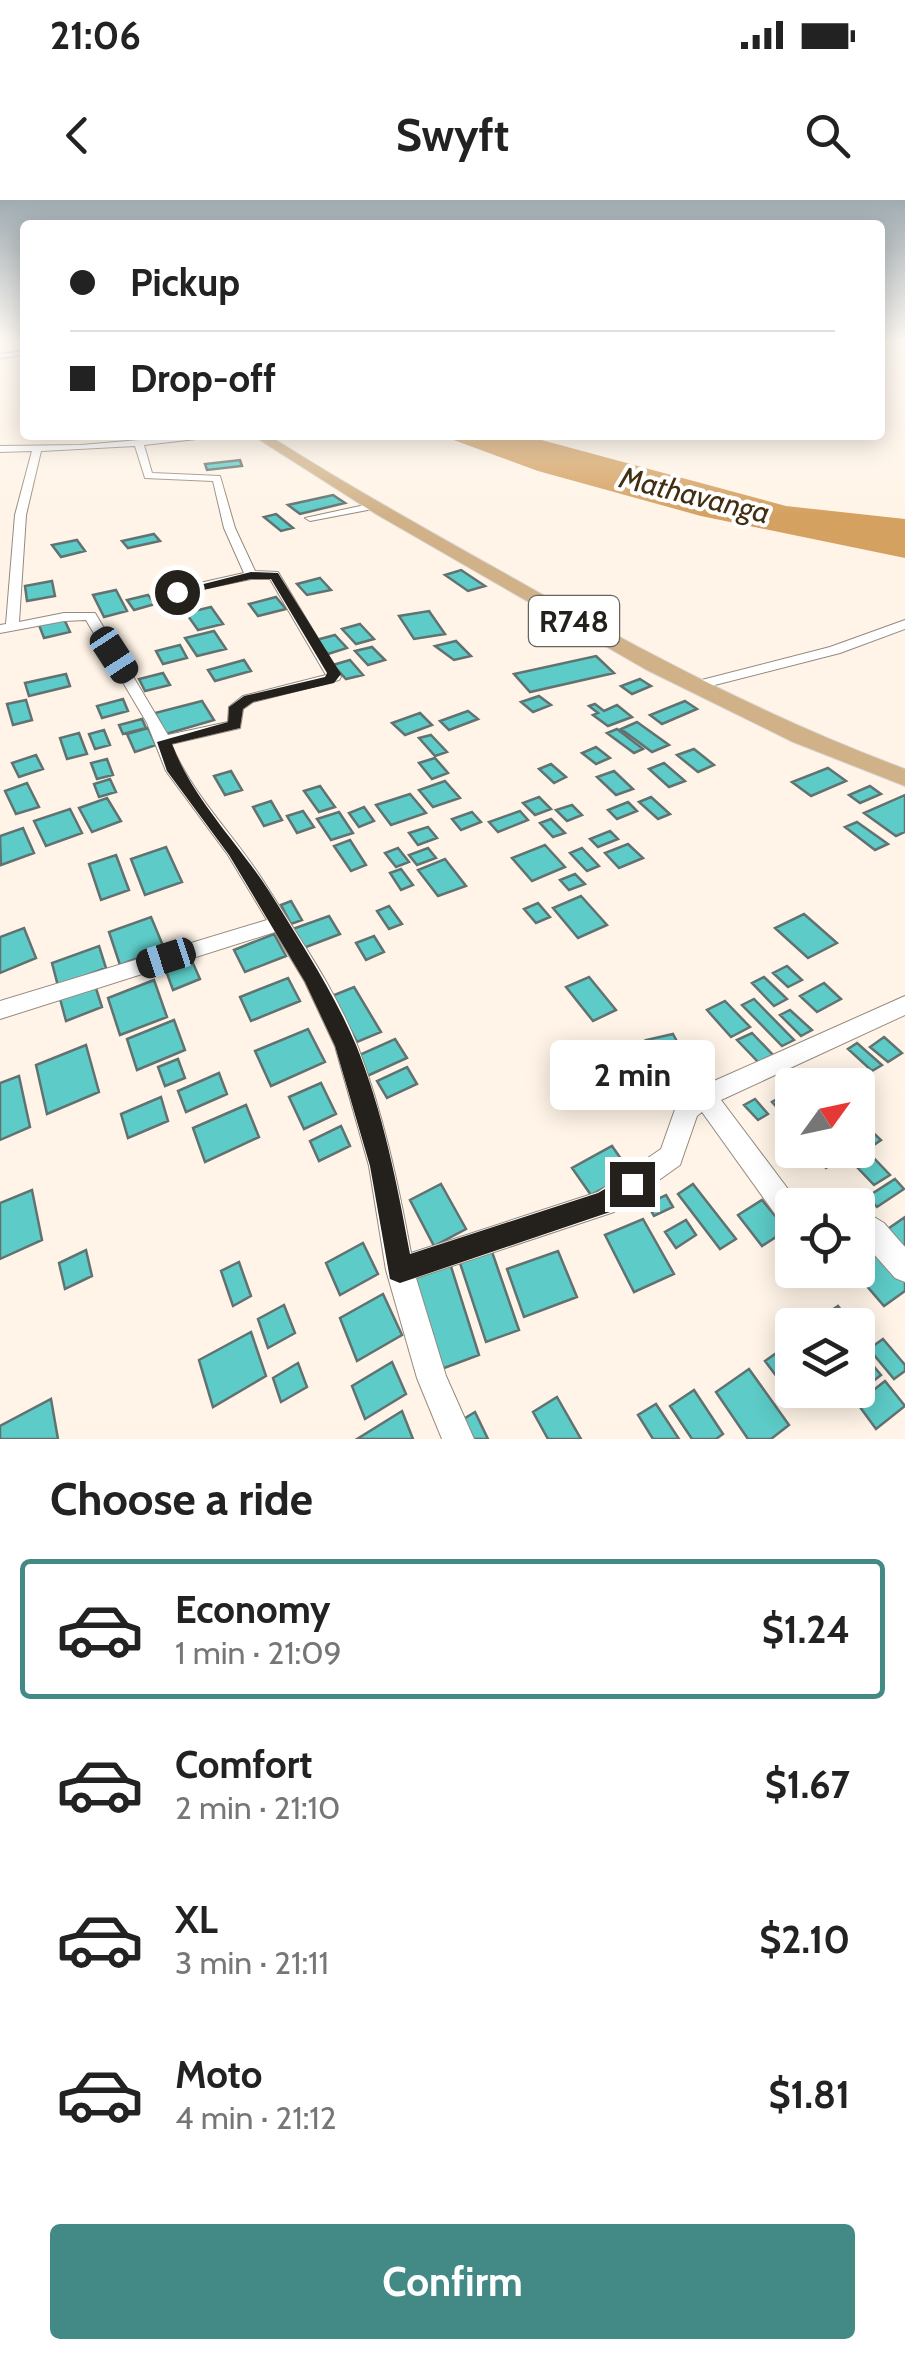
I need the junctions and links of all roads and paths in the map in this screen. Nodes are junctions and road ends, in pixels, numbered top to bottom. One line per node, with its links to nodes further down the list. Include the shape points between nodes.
1 (85, 440): 5 (street)
2 (178, 440): 4 (street)
3 (266, 440): 8 (main road, R748)
4 (139, 444): 5 (street); 10 (street, via 148,476 216,478 230,520 228,535)
5 (81, 448): 7 (street)
6 (0, 449): 7 (street)
7 (37, 450): 13 (street)
8 (374, 506): 9 (street); 14 (main road, R748)
9 (310, 518)
10 (251, 576): 11 (street); 15 (street, via 274,575 334,677 248,699 236,707 235,725)
11 (177, 592)
12 (905, 624): 14 (street, via 835,650)
13 (6, 628): 15 (street, via 90,616)
14 (691, 687): 16 (main road, R748)
15 (164, 742): 17 (street, via 174,771)
16 (905, 778)
17 (280, 923): 19 (street); 24 (street, via 346,1046 382,1166)
18 (905, 1005): 20 (street)
19 (0, 1010)
20 (704, 1096): 21 (street); 24 (street, via 687,1109 670,1157 604,1203)
21 (775, 1193)
22 (875, 1232): 23 (street)
23 (905, 1268)
24 (400, 1270): 25 (street)
25 (458, 1439)

